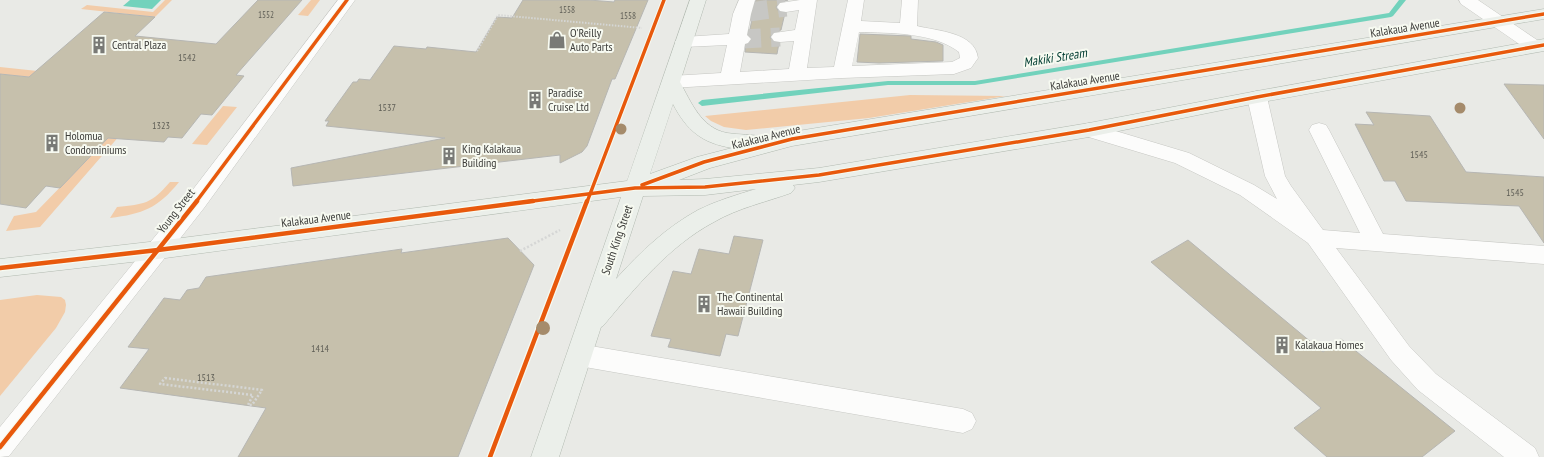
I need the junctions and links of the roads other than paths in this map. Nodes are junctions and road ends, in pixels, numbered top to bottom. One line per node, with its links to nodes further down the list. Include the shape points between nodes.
1 (347, 0): 30 (street, Young Street)
2 (698, 0): 16 (main road, South King Street)
3 (856, 0): 11 (street)
4 (910, 0): 12 (street)
5 (1467, 0): 10 (street)
6 (809, 2): 7 (street); 13 (street)
7 (786, 7)
8 (746, 9): 15 (street)
9 (1544, 14): 10 (main road, Kalakaua Avenue)
10 (1499, 22): 17 (street); 25 (main road, Kalakaua Avenue)
11 (851, 26): 12 (street); 18 (street)
12 (908, 29): 18 (street, via 956,41 968,50 969,58 965,64 954,68)
13 (803, 34): 14 (street); 19 (street)
14 (780, 37)
15 (739, 39): 16 (street); 20 (street)
16 (684, 42): 21 (main road, South King Street)
17 (1539, 45): 22 (main road, Kalakaua Avenue)
18 (842, 72): 19 (street)
19 (797, 75): 20 (street)
20 (728, 79): 21 (street)
21 (671, 82): 25 (main road, via 691,120 711,135 745,142); 27 (main road, South King Street)
22 (1257, 97): 23 (main road, Kalakaua Avenue); 28 (street, via 1274,176 1292,206)
23 (1089, 130): 26 (main road, Kalakaua Avenue); 28 (street, via 1182,158 1215,173 1247,190)
24 (1319, 130): 29 (street)
25 (792, 139): 27 (main road, Kalakaua Avenue, via 704,162)
26 (819, 175): 27 (main road, Kalakaua Avenue, via 705,187); 33 (main road, via 708,215 676,234 645,262)
27 (635, 188): 30 (main road, Kalakaua Avenue); 33 (main road, South King Street)
28 (1317, 238): 29 (street); 38 (street, via 1400,353 1427,382)
29 (1376, 242): 31 (street)
30 (158, 250): 32 (main road, Kalakaua Avenue); 36 (street, Young Street)
31 (1544, 255)
32 (0, 268)
33 (587, 329): 34 (main road, South King Street)
34 (579, 355): 35 (street); 37 (main road, South King Street)
35 (963, 421)
36 (0, 447)
37 (545, 457)
38 (1525, 457)

